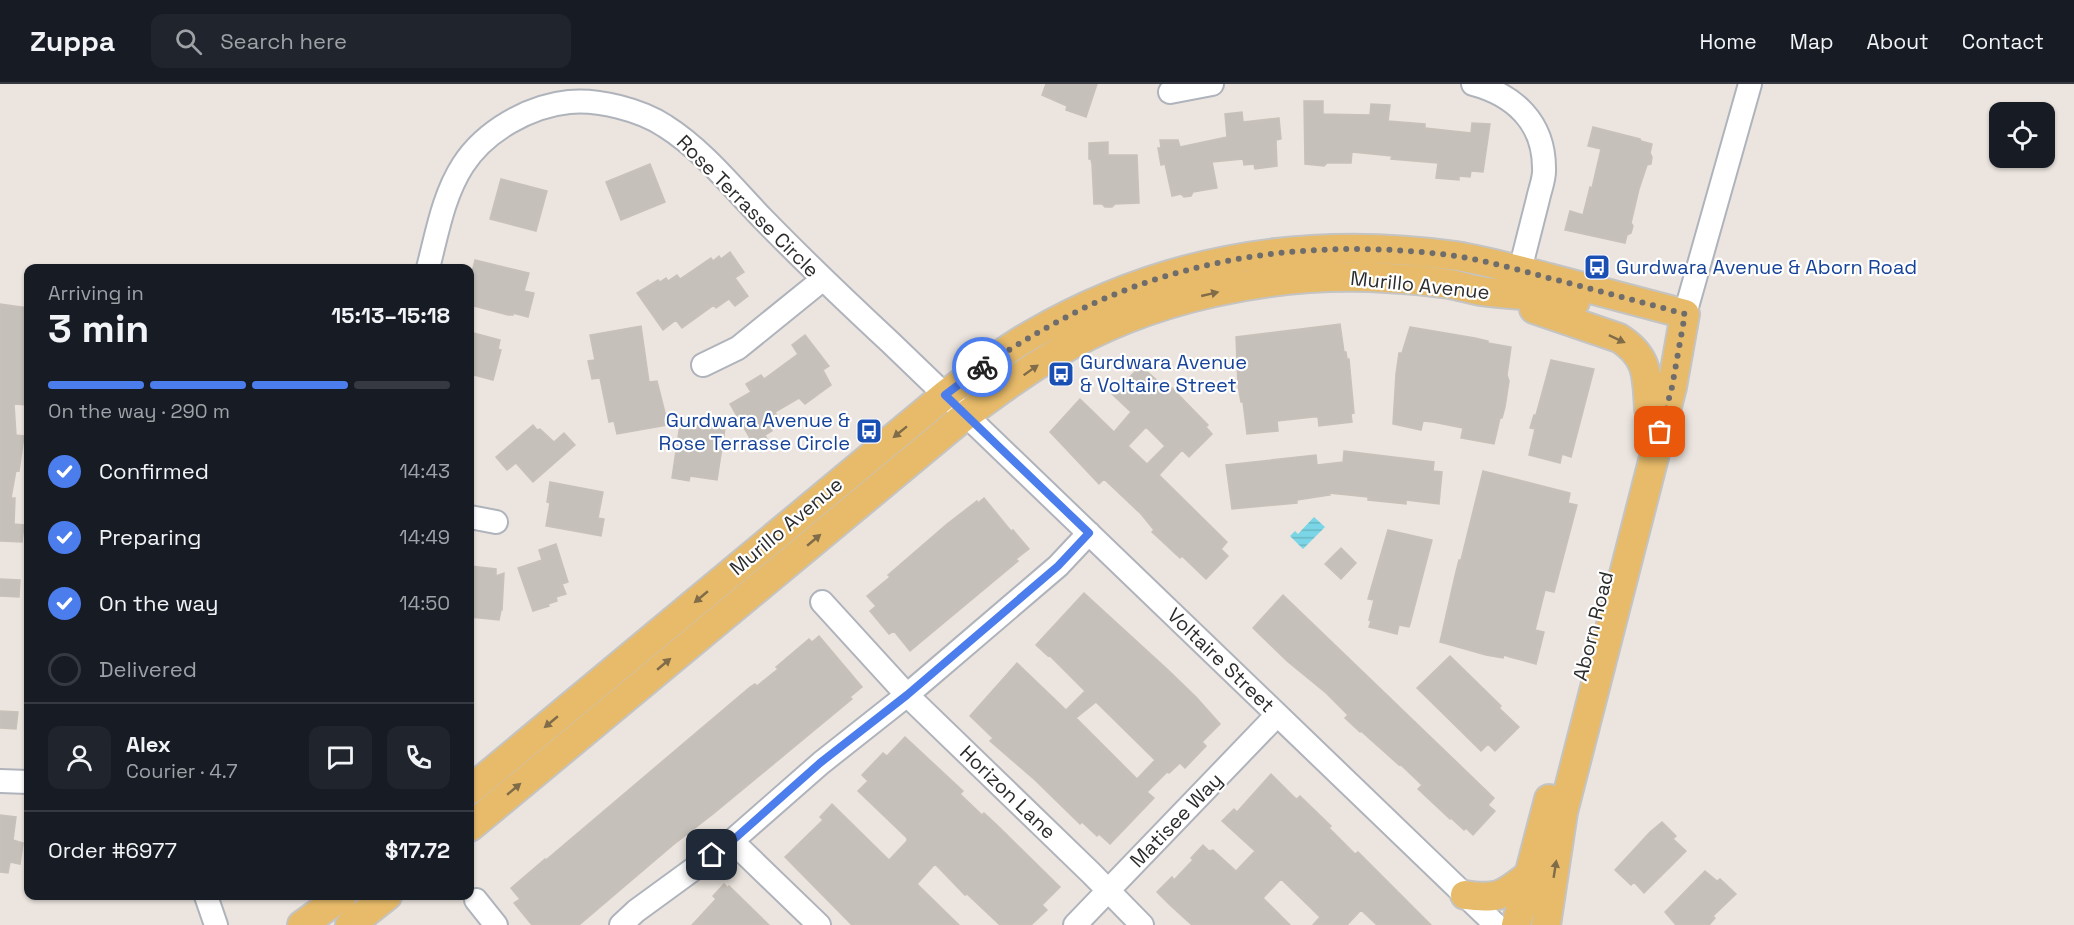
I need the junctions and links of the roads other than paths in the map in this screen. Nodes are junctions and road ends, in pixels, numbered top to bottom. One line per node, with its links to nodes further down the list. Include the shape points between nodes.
1 (1212, 84): 4 (street)
2 (1473, 84): 6 (street, via 1510,99 1524,111 1542,147 1545,170)
3 (1750, 84): 9 (street, Aborn Road)
4 (1170, 92)
5 (429, 264): 7 (street, Rose Terrasse Circle, via 444,207 463,165 484,141 512,121 545,107 594,102 641,114 665,126 699,152)
6 (1520, 270): 9 (main road, Murillo Avenue); 11 (main road, Murillo Avenue, via 1395,249 1270,253 1213,264 1158,278 1089,305 1031,335)
7 (822, 280): 10 (street, via 738,348); 11 (street, Rose Terrasse Circle)
8 (1481, 291): 9 (main road, Murillo Avenue, via 1555,297); 12 (main road, one-way to 12, via 1619,338 1629,345 1648,376); 13 (main road, Murillo Avenue, one-way to 8, via 1052,355 1095,333 1185,300 1288,280 1339,277 1450,284)
9 (1684, 322): 12 (main road, Aborn Road); 42 (main road, Aborn Road, one-way to 9, via 1563,812 1672,387)
10 (703, 365)
11 (945, 395): 13 (street, Voltaire Street); 22 (main road, Murillo Avenue, one-way to 22)
12 (1649, 409): 25 (main road, Aborn Road)
13 (966, 415): 16 (street, Voltaire Street); 23 (main road, Murillo Avenue, one-way to 13)
14 (474, 518): 15 (street)
15 (496, 522)
16 (1089, 533): 18 (street, via 1058,566); 19 (street, Voltaire Street)
17 (822, 602): 18 (street, Horizon Lane)
18 (907, 695): 24 (street, via 820,763); 26 (street, Horizon Lane)
19 (1277, 715): 26 (street, Matisee Way); 27 (street, Voltaire Street)
20 (0, 781): 21 (street)
21 (24, 782)
22 (474, 787)
23 (474, 824)
24 (732, 841): 36 (street); 37 (street)
25 (1530, 875): 27 (main road, via 1505,894 1487,898); 41 (main road, Aborn Road)
26 (1108, 891): 38 (street, Matisee Way); 39 (street, Horizon Lane)
27 (1465, 895): 40 (street, Voltaire Street)
28 (207, 900): 32 (street)
29 (336, 900): 33 (main road)
30 (382, 900): 34 (main road)
31 (476, 900): 35 (street)
32 (216, 925)
33 (302, 925)
34 (350, 925)
35 (496, 925)
36 (621, 925)
37 (819, 925)
38 (1075, 925)
39 (1142, 925)
40 (1496, 925)
41 (1516, 925)
42 (1546, 925)

